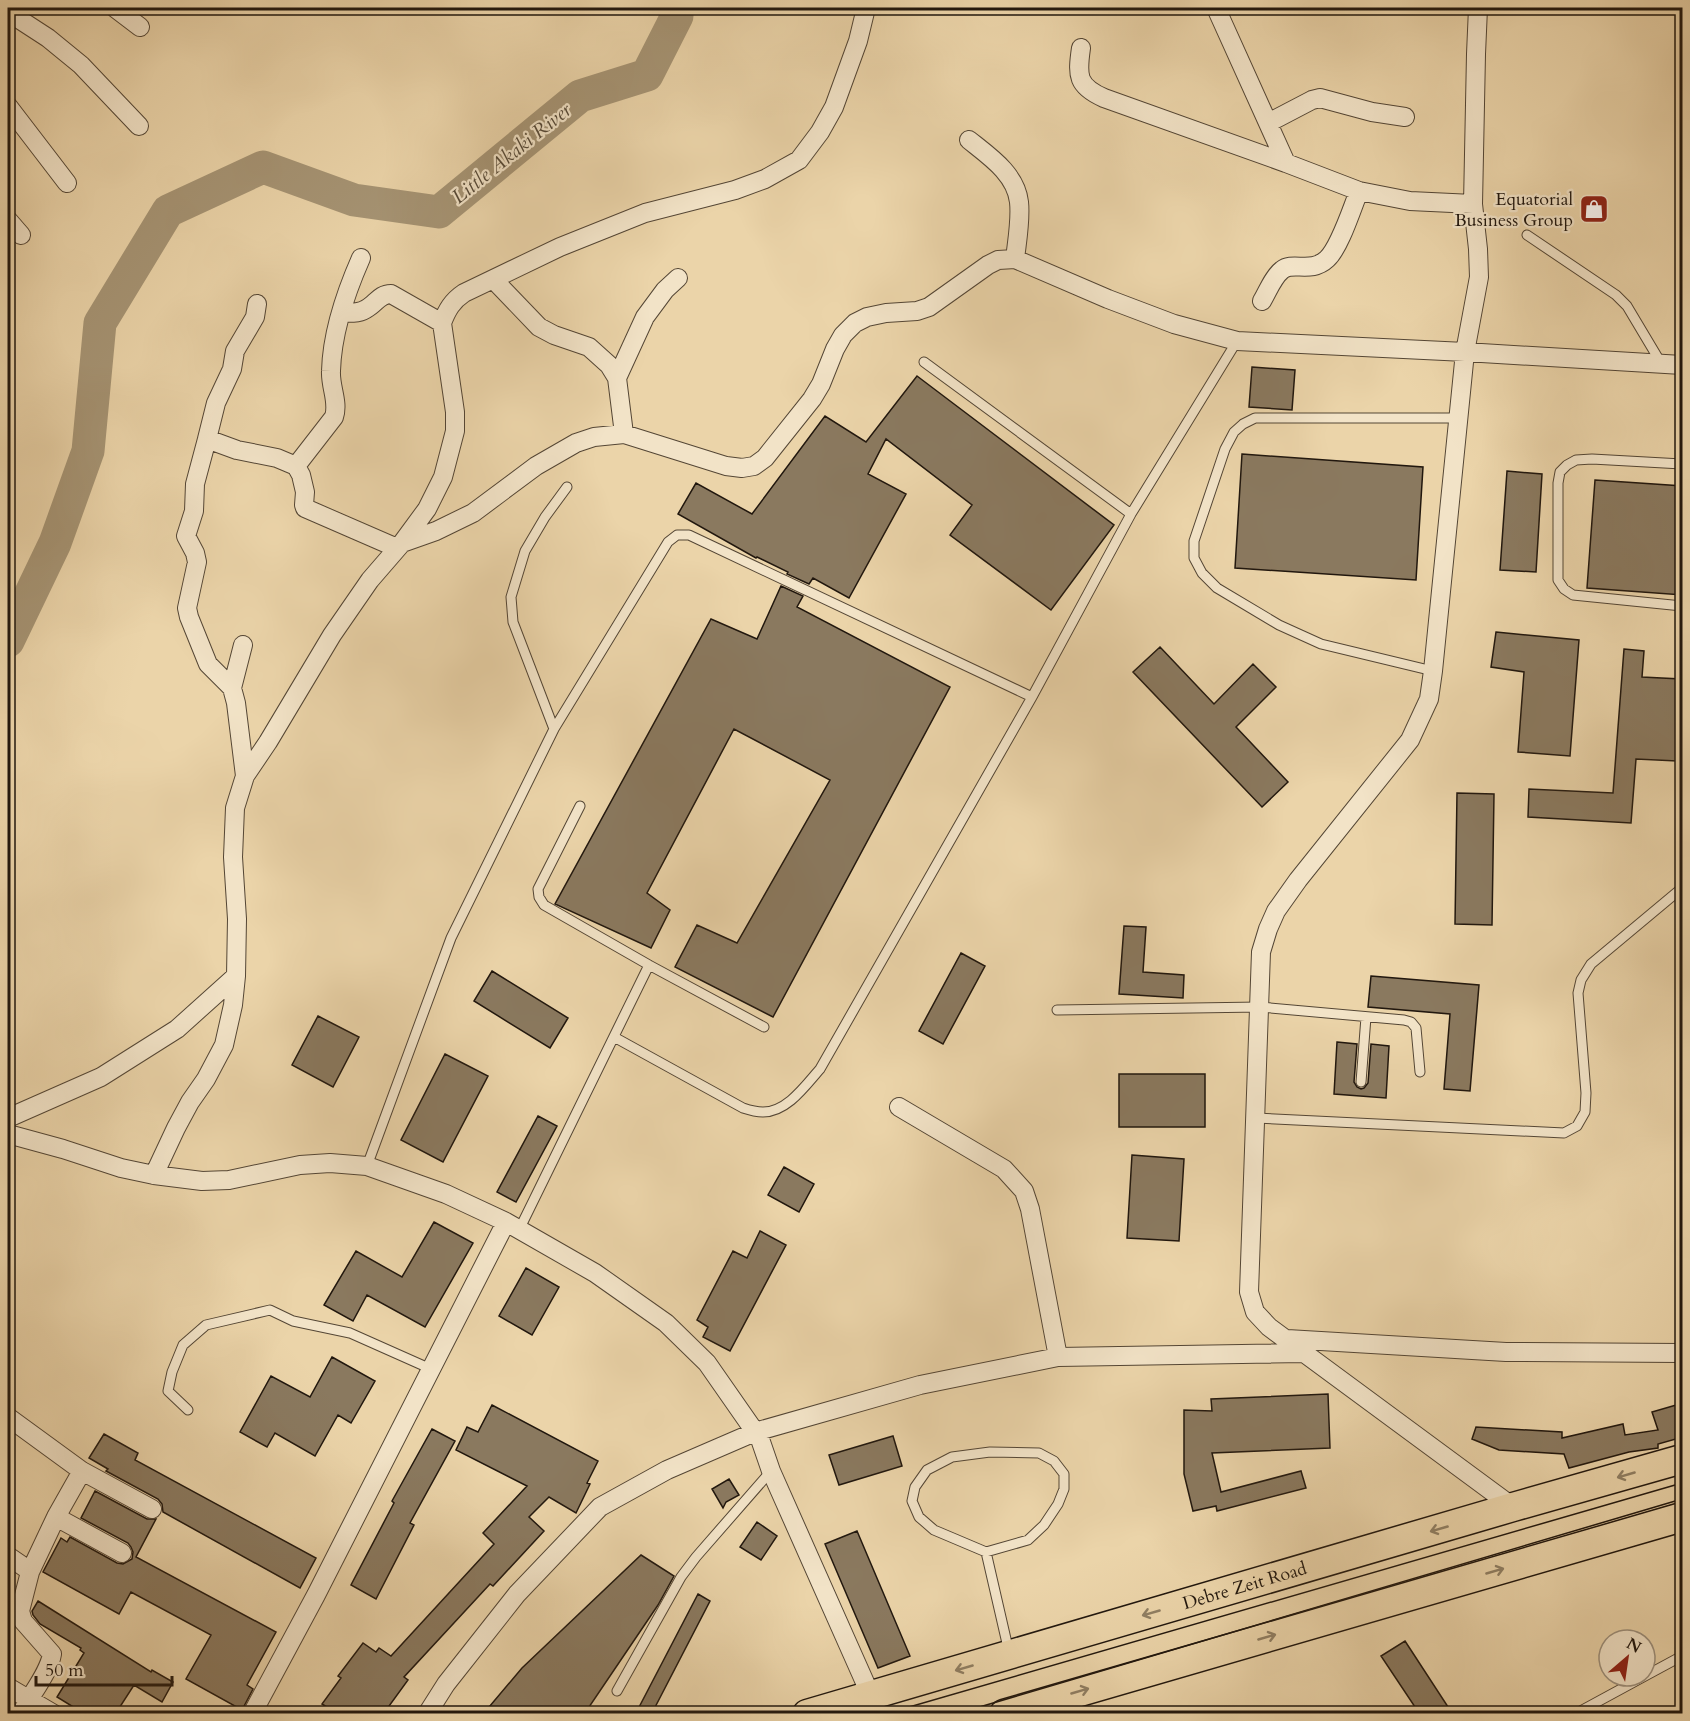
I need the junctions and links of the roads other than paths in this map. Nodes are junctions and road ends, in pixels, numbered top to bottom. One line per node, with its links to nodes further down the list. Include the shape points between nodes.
1 (115, 8): 6 (street)
2 (866, 8): 23 (street, via 834,107 799,160 765,180 645,213)
3 (1216, 8): 10 (street)
4 (1478, 8): 16 (street)
5 (8, 12): 11 (street, via 74,59)
6 (140, 27)
7 (1081, 48): 13 (street, via 1081,81 1090,92)
8 (8, 106): 14 (street)
9 (1405, 117): 10 (street, via 1320,98)
10 (1268, 123): 13 (street)
11 (139, 126)
12 (969, 140): 21 (street, via 1000,165 1019,200)
13 (1286, 162): 15 (street)
14 (67, 183)
15 (1359, 191): 16 (street, via 1410,201); 24 (street, via 1327,260 1306,268 1284,268)
16 (1473, 204): 29 (street, via 1479,277)
17 (8, 220): 18 (street)
18 (21, 235)
19 (1527, 235): 31 (lane, via 1616,295 1627,306)
20 (361, 258): 26 (street)
21 (1015, 259): 28 (street, via 1108,300); 35 (street, via 988,264 929,307 876,315 855,323 835,349 812,399 765,458 754,466 726,466)
22 (678, 278): 33 (street, via 645,317)
23 (493, 279): 27 (street, via 454,300); 33 (street, via 539,327 589,347)
24 (1262, 301)
25 (257, 304): 36 (street, via 255,317 235,351)
26 (341, 312): 27 (street, via 362,311 385,294 391,294); 38 (street, via 331,369 336,411)
27 (442, 323): 41 (street, via 455,431 443,477 427,509)
28 (1237, 341): 29 (street); 40 (lane)
29 (1465, 352): 31 (street); 34 (street)
30 (924, 362): 40 (lane)
31 (1661, 363): 32 (street)
32 (1683, 365)
33 (618, 378): 35 (street)
34 (1458, 418): 44 (street); 44 (lane, via 1255,418 1243,423 1225,449 1194,541 1194,558 1217,588 1279,625 1321,644)
35 (624, 434): 41 (street, via 576,443 536,466 473,513)
36 (207, 439): 38 (street); 45 (street, via 186,536 196,562 188,609 208,664)
37 (1683, 464): 42 (lane, via 1592,459 1567,465 1560,472 1558,483 1558,580 1573,595)
38 (296, 466): 41 (street, via 305,492 305,508)
39 (567, 487): 47 (lane, via 525,551 511,597 513,622)
40 (1131, 514): 46 (lane)
41 (400, 545): 48 (street, via 332,634)
42 (1683, 606)
43 (243, 645): 45 (street)
44 (1433, 671): 53 (street, via 1429,699 1410,740 1276,910 1262,952)
45 (232, 688): 48 (street)
46 (1032, 697): 47 (lane, via 688,535 678,535 668,542); 57 (lane, via 820,1069 799,1093 779,1109 762,1112 743,1108)
47 (554, 729): 64 (lane, via 451,938)
48 (245, 776): 52 (street, via 236,808 233,857)
49 (580, 806): 51 (lane, via 538,889 539,897 555,912)
50 (1683, 888): 62 (lane, via 1591,964 1581,980 1578,993 1586,1093 1585,1112 1577,1126 1564,1133)
51 (649, 965): 56 (lane); 57 (lane)
52 (236, 976): 61 (street, via 177,1029 110,1072); 65 (street, via 224,1045)
53 (1260, 1007): 54 (lane); 55 (lane); 62 (street)
54 (1057, 1010)
55 (1366, 1017): 58 (lane, via 1411,1022 1416,1028); 59 (lane)
56 (764, 1027)
57 (614, 1037): 66 (lane)
58 (1420, 1072)
59 (1361, 1082)
60 (899, 1107): 70 (street, via 1004,1169 1024,1191)
61 (8, 1118)
62 (1256, 1118): 67 (street, via 1249,1292 1255,1312)
63 (8, 1134): 65 (street)
64 (367, 1166): 65 (street, via 300,1166 229,1180); 66 (street, via 446,1194)
65 (154, 1175)
66 (512, 1226): 71 (street); 74 (street, via 595,1273 666,1323 707,1363)
67 (1287, 1339): 68 (street); 69 (street, via 1506,1352)
68 (1306, 1353): 70 (street); 78 (street)
69 (1683, 1353)
70 (1058, 1357): 74 (street, via 920,1385)
71 (431, 1369): 72 (lane, via 350,1333 293,1321 270,1310 206,1324 183,1345 168,1391); 95 (street)
72 (188, 1410)
73 (8, 1417): 76 (street)
74 (755, 1432): 77 (street); 96 (street, via 667,1470 600,1507 517,1594)
75 (1683, 1460): 78 (main road, Debre Zeit Road, one-way to 78)
76 (82, 1471): 79 (street); 81 (street)
77 (771, 1471): 91 (lane, via 681,1577); 92 (street)
78 (1513, 1507): 86 (main road, Debre Zeit Road, one-way to 86)
79 (152, 1509)
80 (1683, 1516): 98 (main road, one-way to 80)
81 (56, 1517): 83 (street); 85 (street)
82 (986, 1552): 82 (lane, via 934,1530 919,1517 912,1501 915,1487 927,1470 952,1456 990,1452 1039,1453 1054,1461 1064,1474 1064,1489 1044,1525 1028,1540); 86 (lane)
83 (122, 1553)
84 (8, 1556): 85 (street)
85 (30, 1572): 93 (street, via 20,1611 23,1621 52,1654)
86 (1010, 1655): 92 (main road, Debre Zeit Road, one-way to 92)
87 (1683, 1656): 88 (lane)
88 (1657, 1670)
89 (8, 1688): 93 (street)
90 (1622, 1688): 99 (lane)
91 (617, 1691)
92 (871, 1696): 97 (main road, Debre Zeit Road)
93 (25, 1706): 94 (street)
94 (54, 1713)
95 (252, 1713)
96 (427, 1713)
97 (807, 1713)
98 (1004, 1713)
99 (1575, 1713)

